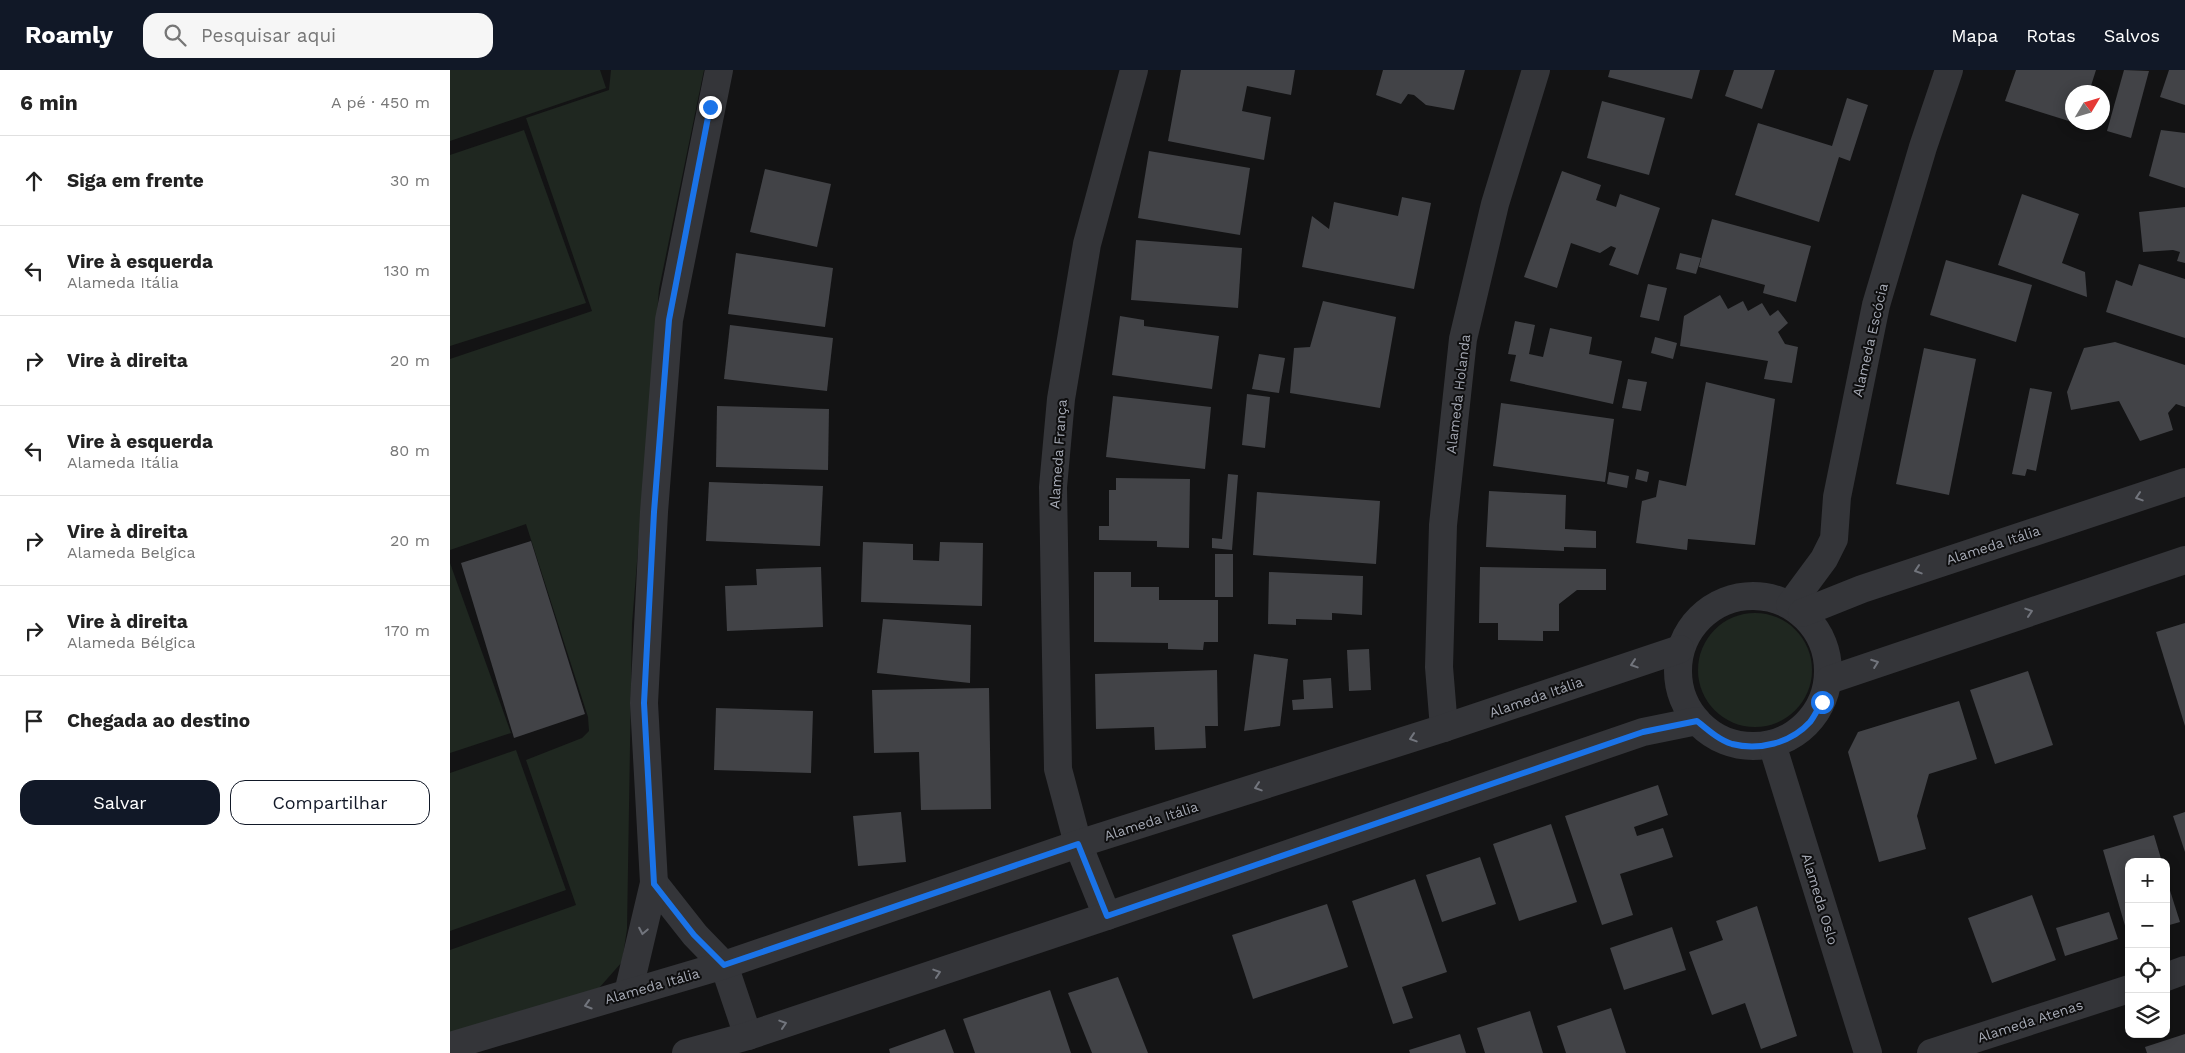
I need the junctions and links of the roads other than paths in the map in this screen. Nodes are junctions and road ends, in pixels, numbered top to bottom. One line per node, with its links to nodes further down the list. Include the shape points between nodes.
1 (718, 70): 14 (street, via 669,320 658,454 644,703)
2 (1134, 70): 13 (street, Alameda França, via 1087,244 1061,399 1053,487 1058,769)
3 (1536, 70): 11 (street, Alameda Holanda, via 1495,204 1463,339 1443,525 1439,667)
4 (1949, 70): 7 (street, Alameda Escócia, via 1876,305 1837,496 1834,539)
5 (2185, 482): 7 (street, Alameda Itália, one-way to 7)
6 (2185, 560): 9 (street, one-way to 6)
7 (1796, 609): 8 (street, via 1763,596 1734,597 1716,604 1700,616); 9 (street, via 1819,632 1827,655)
8 (1680, 649): 10 (street, via 1679,687); 11 (street, Alameda Itália, one-way to 11)
9 (1829, 680): 12 (street, via 1822,702 1810,722 1793,736)
10 (1697, 721): 12 (street, via 1731,744 1751,747); 15 (street, via 1643,732)
11 (1444, 728): 13 (street, Alameda Itália, one-way to 13)
12 (1772, 744): 24 (street, Alameda Oslo)
13 (1078, 844): 15 (street, Alameda França); 16 (street, Alameda Itália)
14 (654, 884): 16 (street, via 694,935); 20 (street, one-way to 20)
15 (1107, 916): 21 (street, one-way to 15)
16 (724, 965): 20 (street, Alameda Itália); 21 (street)
17 (2185, 970): 18 (street)
18 (2170, 975)
19 (2125, 990): 25 (street, Alameda Atenas)
20 (628, 993): 22 (street, Alameda Itália, one-way to 22)
21 (748, 1036): 23 (street)
22 (450, 1046)
23 (686, 1053)
24 (1868, 1053)
25 (1931, 1053)

